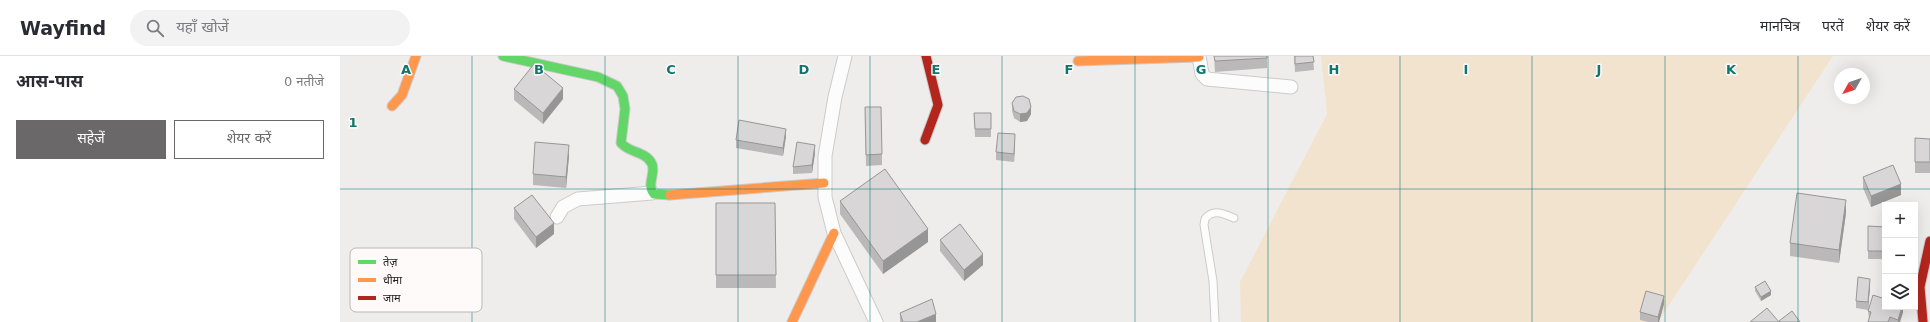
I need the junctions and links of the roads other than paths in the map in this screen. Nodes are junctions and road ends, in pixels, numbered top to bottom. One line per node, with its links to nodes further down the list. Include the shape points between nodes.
1 (416, 56): 8 (street, via 404,93)
2 (503, 56): 11 (street, via 598,77 617,86 624,102 621,142 624,147 644,154 649,160 653,169 650,185)
3 (845, 56): 10 (street, via 825,156)
4 (926, 56): 9 (street, via 938,105)
5 (1199, 57): 6 (street); 7 (street, via 1202,74 1207,79)
6 (1078, 61)
7 (1291, 87)
8 (392, 106)
9 (925, 140)
10 (824, 183): 11 (street, via 665,195); 14 (street)
11 (652, 193): 12 (street, via 578,199 563,207)
12 (556, 217)
13 (1234, 218): 18 (lane, via 1218,212 1205,219)
14 (834, 233): 16 (street); 17 (street)
15 (1930, 241): 19 (street, via 1920,287)
16 (792, 322)
17 (876, 322)
18 (1215, 322)
19 (1923, 322)

